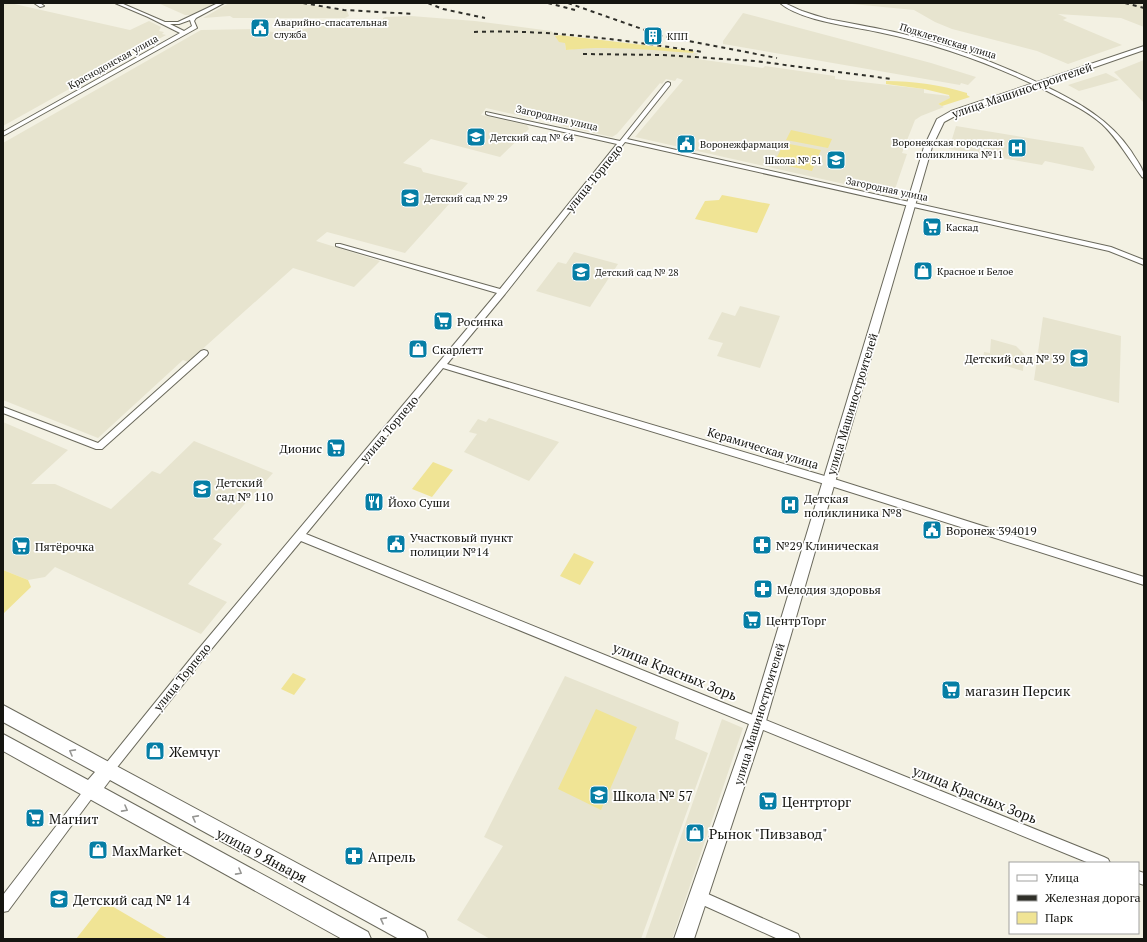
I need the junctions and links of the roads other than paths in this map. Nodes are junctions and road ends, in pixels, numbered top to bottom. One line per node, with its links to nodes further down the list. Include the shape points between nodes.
1 (36, 3): 5 (street)
2 (117, 3): 7 (street)
3 (222, 3): 6 (street)
4 (782, 3): 11 (street, Подклетенская улица, via 802,12 895,34 990,62)
5 (42, 6)
6 (194, 17): 7 (street, via 179,23); 8 (street, Краснодонская улица, via 192,20 195,27)
7 (164, 23): 8 (street)
8 (183, 33): 13 (street, Краснодонская улица)
9 (1144, 48): 11 (street, улица Машиностроителей)
10 (668, 84): 14 (street, улица Торпедо)
11 (1038, 84): 15 (street, Подклетенская улица, via 1100,119 1110,128); 16 (street, улица Машиностроителей, via 954,113 940,121 928,147)
12 (488, 113): 14 (street, Загородная улица)
13 (3, 134)
14 (623, 142): 16 (street, Загородная улица); 19 (street, улица Торпедо)
15 (1144, 176)
16 (912, 205): 18 (street, Загородная улица, via 1111,249); 23 (street, улица Машиностроителей)
17 (338, 245): 19 (street)
18 (1144, 263)
19 (502, 292): 21 (street, улица Торпедо)
20 (204, 353): 22 (street, via 99,447)
21 (442, 365): 23 (street, Керамическая улица); 24 (street, улица Торпедо)
22 (3, 410)
23 (828, 481): 25 (street, Керамическая улица); 27 (street, улица Машиностроителей)
24 (300, 536): 27 (street, улица Красных Зорь); 29 (street, улица Торпедо)
25 (1144, 581)
26 (3, 714): 29 (street, улица 9 Января, one-way to 26)
27 (758, 721): 31 (street, улица Красных Зорь); 32 (street, улица Машиностроителей)
28 (3, 742): 30 (street, улица 9 Января)
29 (107, 771): 30 (street); 35 (street, улица 9 Января, one-way to 29)
30 (91, 790): 33 (street); 34 (street, улица 9 Января, one-way to 34)
31 (1102, 862)
32 (699, 896): 36 (street, улица Машиностроителей); 37 (street)
33 (3, 906)
34 (361, 939)
35 (418, 939)
36 (684, 939)
37 (792, 939)

